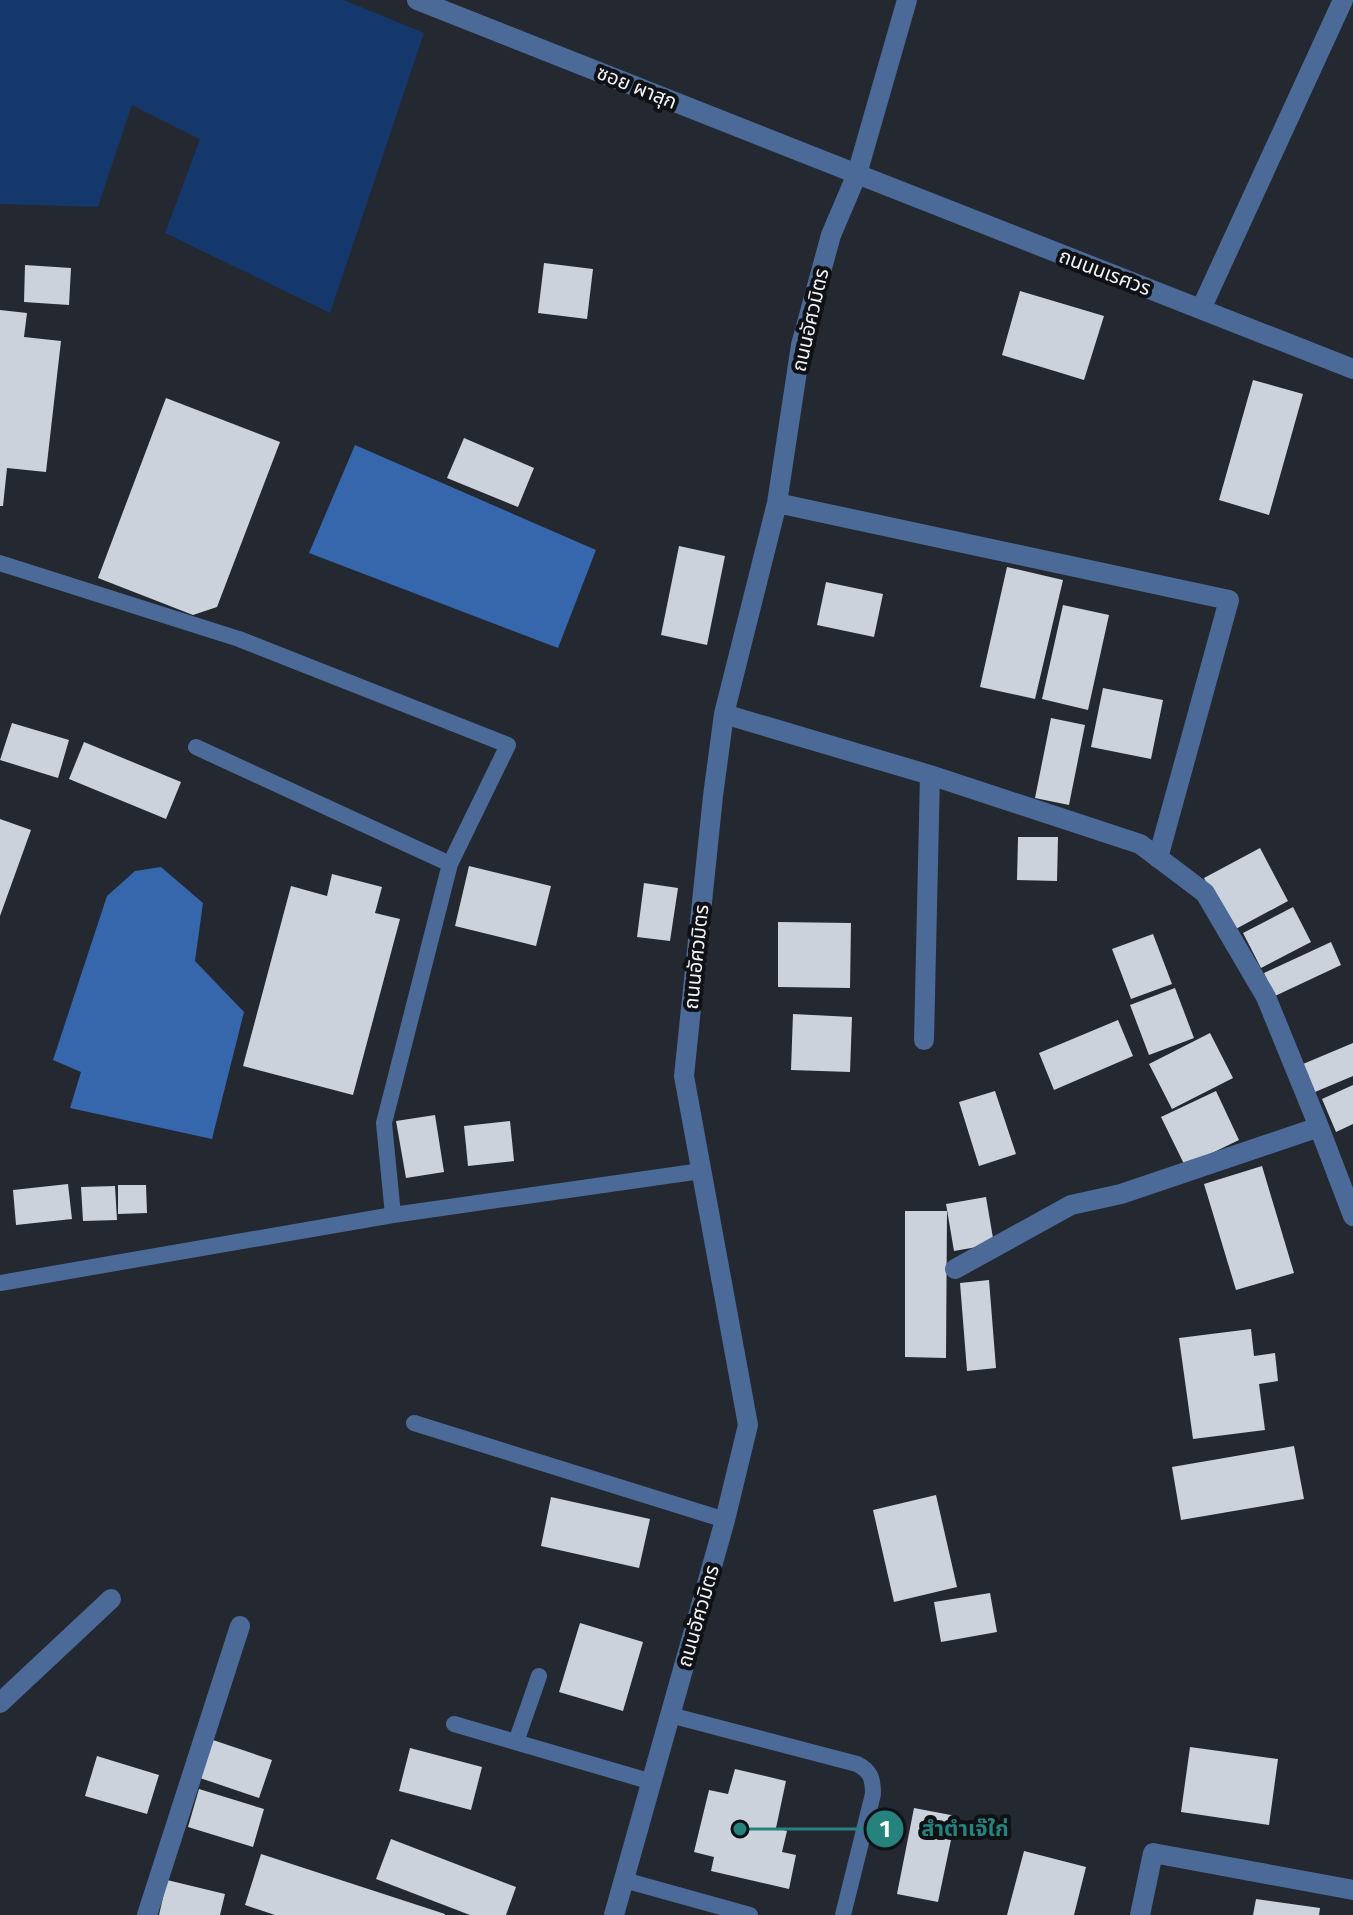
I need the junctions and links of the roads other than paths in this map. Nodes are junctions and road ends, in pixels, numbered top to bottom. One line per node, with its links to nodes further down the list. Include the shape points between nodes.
1 (417, 0): 4 (street, ซอย ผาสุก)
2 (907, 0): 4 (street, ถนนอัศวมิตร)
3 (1343, 0): 5 (street)
4 (857, 174): 5 (street, ถนนนเรศวร); 7 (street, ถนนอัศวมิตร, via 831,235 801,345)
5 (1201, 309): 6 (street, ถนนนเรศวร)
6 (1353, 369)
7 (777, 503): 9 (street, ถนนอัศวมิตร); 12 (street, via 1229,600)
8 (0, 563): 13 (lane, via 239,639 508,745)
9 (724, 714): 11 (street); 16 (street, ถนนอัศวมิตร, via 684,1076)
10 (196, 747): 13 (lane)
11 (930, 775): 12 (street, via 1140,844); 14 (street)
12 (1158, 858): 15 (street, via 1205,893 1266,997)
13 (450, 864): 17 (lane, via 384,1123)
14 (924, 1040)
15 (1319, 1127): 18 (street); 19 (street, via 1121,1194 1071,1205)
16 (701, 1171): 17 (lane); 22 (street, ถนนอัศวมิตร, via 748,1425)
17 (393, 1215): 20 (lane)
18 (1353, 1216)
19 (955, 1269)
20 (0, 1283)
21 (414, 1423): 22 (lane)
22 (725, 1520): 27 (street, ถนนอัศวมิตร)
23 (111, 1599): 26 (street)
24 (240, 1626): 33 (street)
25 (539, 1676): 29 (lane)
26 (0, 1703)
27 (670, 1715): 30 (street, ถนนอัศวมิตร); 36 (lane, via 868,1770 873,1794)
28 (454, 1724): 29 (lane)
29 (516, 1742): 30 (lane)
30 (652, 1782): 31 (street, ถนนอัศวมิตร)
31 (624, 1880): 34 (street, ถนนอัศวมิตร); 35 (lane)
32 (1353, 1890): 37 (street, via 1153,1853)
33 (147, 1915)
34 (614, 1915)
35 (750, 1915)
36 (843, 1915)
37 (1140, 1915)

